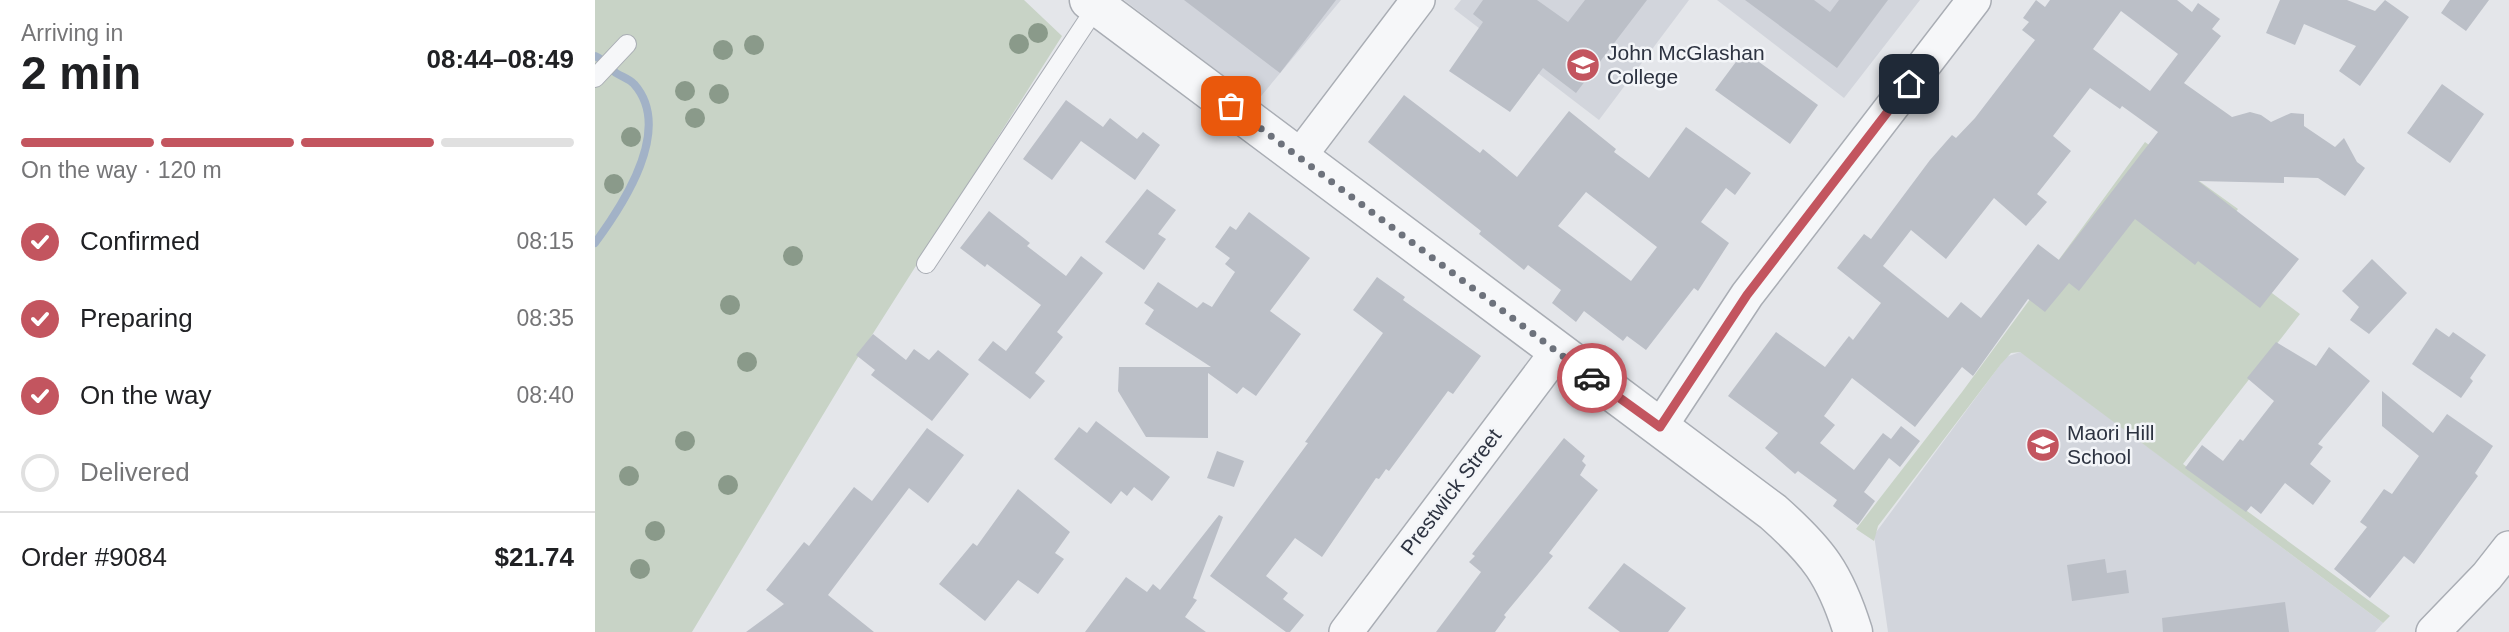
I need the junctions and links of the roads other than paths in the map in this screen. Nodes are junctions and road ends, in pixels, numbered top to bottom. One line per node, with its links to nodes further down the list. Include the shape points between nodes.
1 (1418, 0): 6 (street)
2 (1974, 0): 9 (street, via 1747,295)
3 (1093, 3): 6 (street); 7 (lane)
4 (627, 44): 5 (lane)
5 (596, 77)
6 (1299, 157): 8 (street)
7 (926, 264)
8 (1557, 352): 9 (street); 11 (street, Prestwick Street)
9 (1660, 427): 12 (street, via 1806,542 1842,597)
10 (2509, 548): 13 (street)
11 (1346, 632)
12 (1853, 632)
13 (2433, 632)

